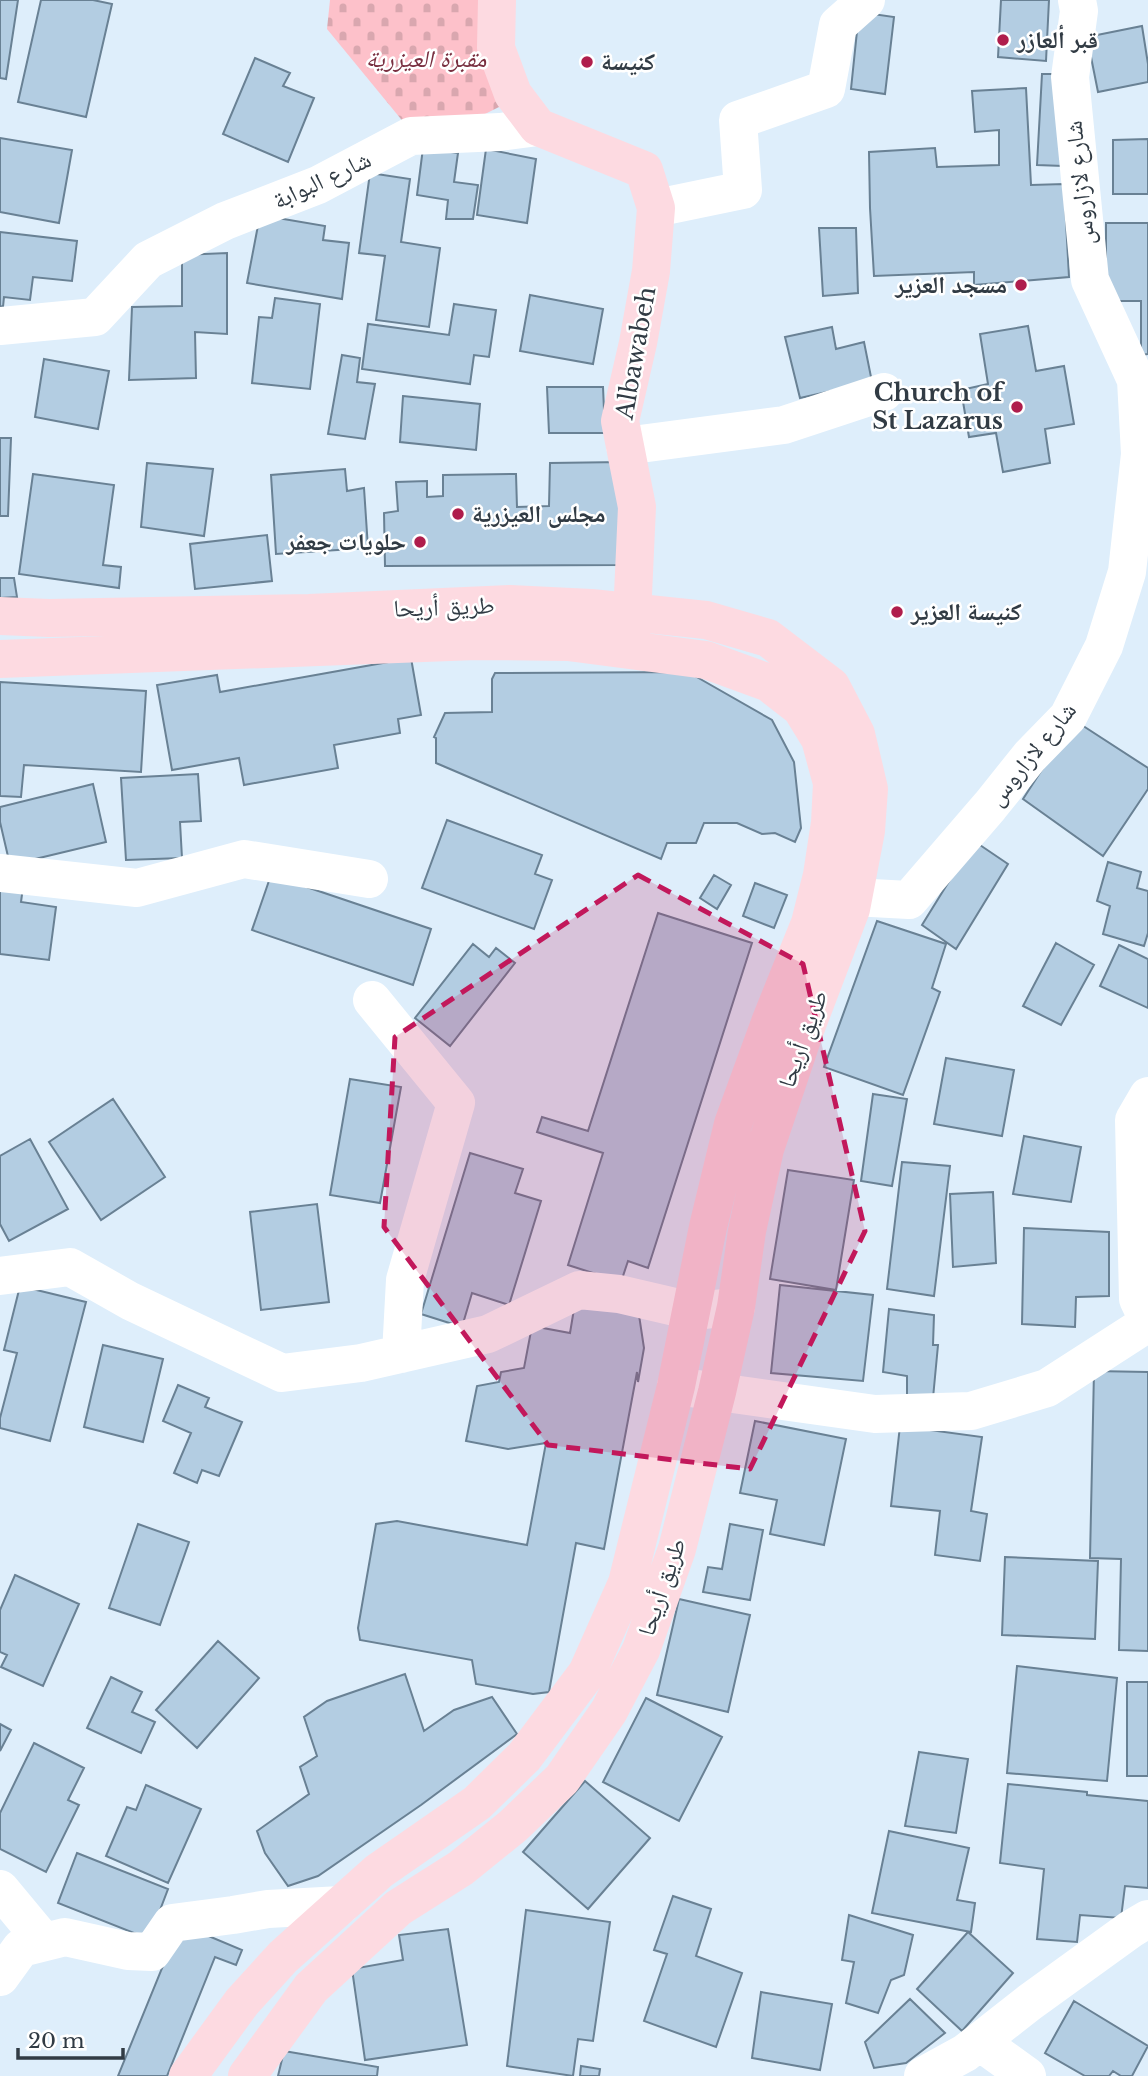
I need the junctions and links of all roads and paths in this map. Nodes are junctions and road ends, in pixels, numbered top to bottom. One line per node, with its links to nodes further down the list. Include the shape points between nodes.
1 (496, 0): 4 (main road, via 496,48 513,94)
2 (866, 0): 5 (street, via 838,25 826,89 738,120 743,190)
3 (1077, 0): 7 (street, شارع لازاروس, via 1070,77 1090,280)
4 (538, 127): 5 (main road, Albawabeh, via 644,170); 6 (street, شارع البوابة, via 411,136 318,185 225,221 148,260 95,317)
5 (656, 208): 9 (main road, Albawabeh, via 651,271 620,421)
6 (0, 326)
7 (1142, 380): 16 (street, شارع لازاروس, via 1128,572 1104,646 1068,717 909,900)
8 (884, 392): 9 (street, via 784,425)
9 (625, 446): 10 (main road, Albawabeh, via 637,507)
10 (634, 611): 11 (main road, طريق أريحا, via 510,604 309,613); 12 (main road, Albawabeh); 16 (main road, طريق أريحا, via 706,620 768,638 831,686 856,734 869,789)
11 (0, 616)
12 (630, 650): 13 (main road, طريق أريحا, via 568,642 476,641); 21 (main road, طريق أريحا, via 706,660 769,683 801,708 820,739 832,783 822,875 810,923 733,1125)
13 (0, 659)
14 (0, 873): 15 (street, via 137,888 244,859)
15 (369, 879)
16 (853, 897): 20 (main road, طريق أريحا, via 765,1149)
17 (372, 1000): 23 (street, via 456,1103 405,1280)
18 (1148, 1096): 22 (street, via 1134,1120 1138,1300)
19 (0, 1276): 23 (street, via 70,1266 130,1301 282,1373)
20 (736, 1307): 21 (street); 25 (main road, طريق أريحا)
21 (692, 1311): 23 (street, via 579,1290 488,1334); 24 (main road, طريق أريحا)
22 (1148, 1322): 25 (street, via 1047,1388 971,1411 876,1415)
23 (401, 1354)
24 (676, 1386): 25 (street); 27 (main road, طريق أريحا, via 627,1583 587,1673 524,1757 477,1803 379,1871)
25 (717, 1392): 33 (main road, طريق أريحا, via 677,1549 641,1650 609,1711 562,1779 513,1826 461,1868 398,1908 311,1987)
26 (0, 1889): 29 (street)
27 (341, 1905): 29 (street, via 268,1909 172,1923 152,1952 65,1937); 32 (main road, طريق أريحا, via 242,2002)
28 (1148, 1919): 31 (street)
29 (44, 1942): 30 (street, via 21,1948)
30 (0, 1977)
31 (980, 2042): 34 (street); 35 (street)
32 (189, 2075)
33 (247, 2076)
34 (923, 2076)
35 (1027, 2076)

